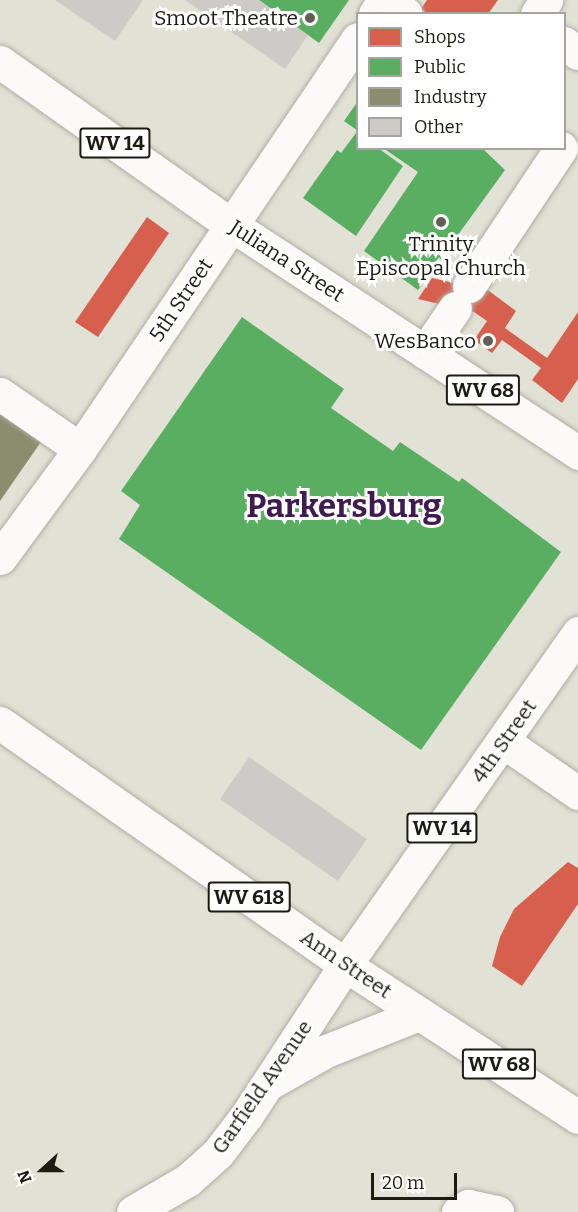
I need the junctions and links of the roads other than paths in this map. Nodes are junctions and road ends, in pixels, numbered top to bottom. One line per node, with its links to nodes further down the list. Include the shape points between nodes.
1 (385, 0): 2 (main road)
2 (403, 12)
3 (356, 40): 6 (main road, 5th Street)
4 (0, 62): 6 (main road, Juliana Street / WV 14)
5 (559, 150): 7 (main road)
6 (230, 224): 7 (main road, Juliana Street / WV 68); 9 (main road, 5th Street)
7 (425, 352): 10 (main road, Juliana Street / WV 68)
8 (0, 393): 9 (main road)
9 (80, 449): 11 (main road, 5th Street)
10 (578, 453)
11 (0, 558)
12 (578, 633): 14 (main road, 4th Street / WV 14)
13 (0, 723): 16 (main road, Ann Street / WV 618)
14 (504, 742): 15 (main road); 16 (main road, 4th Street / WV 14)
15 (578, 793)
16 (345, 965): 17 (main road, Ann Street); 18 (main road, Garfield Avenue / WV 14)
17 (419, 1014): 18 (main road, via 326,1051); 19 (main road, Ann Street / WV 68)
18 (267, 1085): 20 (main road, Garfield Avenue / WV 14, via 218,1153 163,1197)
19 (578, 1117)
20 (133, 1212)
21 (458, 1212): 22 (main road, via 468,1206)
22 (497, 1212)

